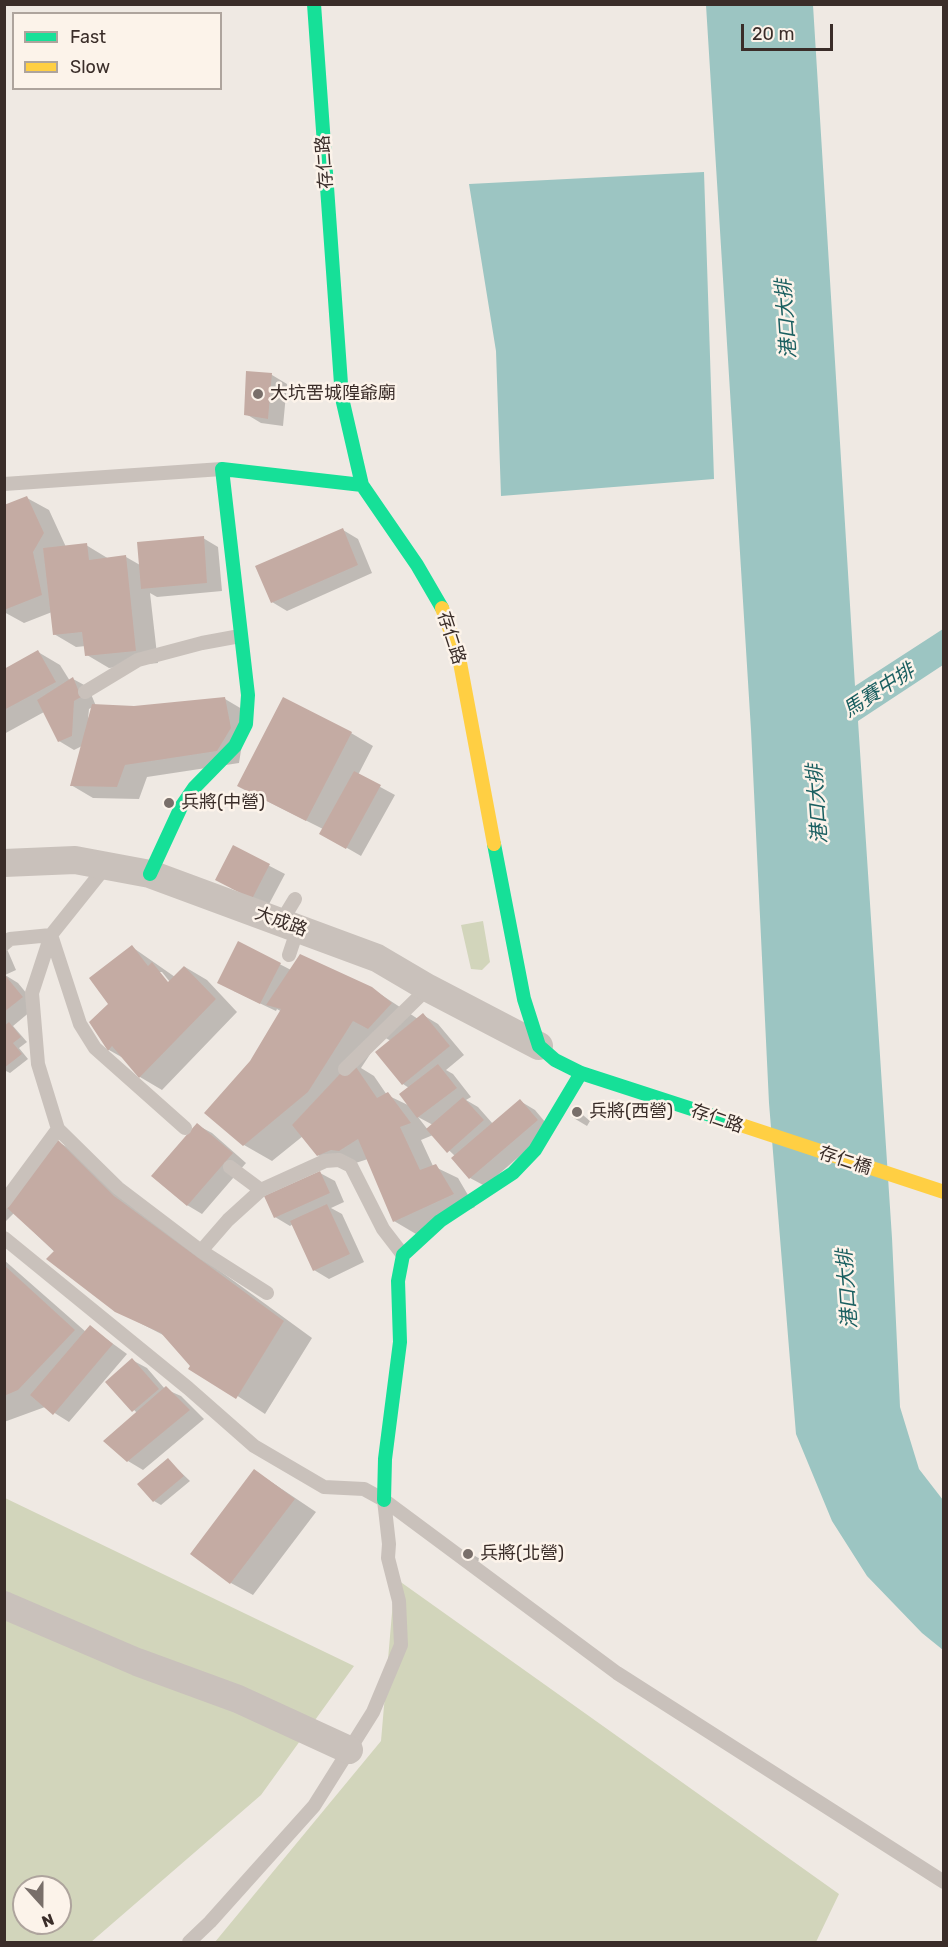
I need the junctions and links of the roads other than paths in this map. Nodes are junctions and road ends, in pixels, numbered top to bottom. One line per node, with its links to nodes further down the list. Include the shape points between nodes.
1 (314, 4): 4 (street, 存仁路, via 342,398)
2 (222, 469): 3 (lane); 4 (street); 5 (street)
3 (4, 484)
4 (362, 485): 15 (street, 存仁路, via 435,595 458,652 524,999)
5 (240, 636): 6 (lane, via 138,660); 9 (street, via 248,695 246,724 235,746 181,807)
6 (85, 692)
7 (4, 863): 8 (street, 大成路, via 75,860)
8 (107, 865): 9 (street, 大成路); 11 (lane)
9 (150, 874): 10 (street, 大成路)
10 (291, 916): 13 (lane); 14 (street, 大成路)
11 (51, 935): 12 (lane, via 10,939); 18 (lane, via 80,1024 95,1048); 19 (lane, via 32,993 38,1064)
12 (4, 944)
13 (289, 955)
14 (428, 988): 15 (street, 大成路); 16 (lane)
15 (538, 1046): 17 (street, 存仁路)
16 (345, 1069)
17 (581, 1073): 20 (street, 存仁路); 27 (street, via 535,1150 513,1173 440,1221)
18 (185, 1128)
19 (58, 1129): 24 (lane); 26 (lane, via 118,1188)
20 (765, 1135): 23 (street, 存仁橋)
21 (230, 1167): 22 (lane)
22 (261, 1190): 26 (lane); 27 (lane, via 325,1161 339,1160 351,1166 383,1228)
23 (944, 1192)
24 (4, 1202)
25 (4, 1238): 29 (lane, via 254,1446 324,1487 364,1489)
26 (201, 1251): 28 (lane)
27 (403, 1255): 29 (street, via 398,1281 400,1342 385,1459)
28 (267, 1293)
29 (384, 1500): 31 (lane, via 388,1558 399,1601 400,1645 373,1712); 32 (lane, via 617,1673)
30 (4, 1605): 31 (street, via 137,1662 238,1699)
31 (349, 1750): 33 (lane, via 314,1806)
32 (944, 1882)
33 (189, 1942)

